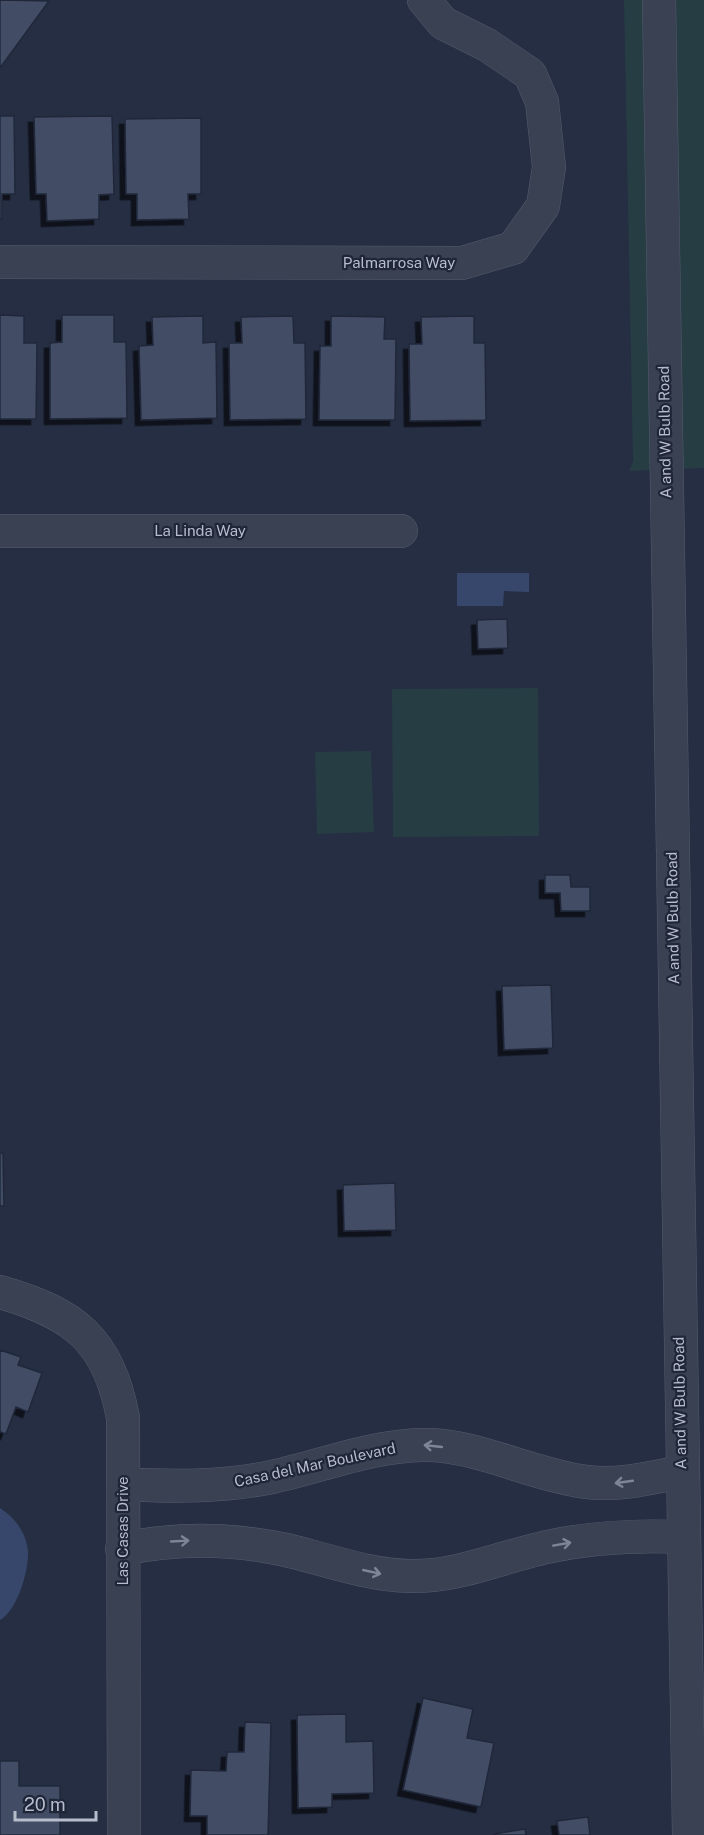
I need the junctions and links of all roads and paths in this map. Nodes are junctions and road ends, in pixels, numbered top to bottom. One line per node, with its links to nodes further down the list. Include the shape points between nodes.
1 (424, 0): 3 (street, Palmarrosa Way, via 443,23 487,45 530,74 542,102 549,167 543,206 513,248 462,264)
2 (658, 0): 7 (street, A and W Bulb Road)
3 (0, 262)
4 (0, 531): 5 (street, La Linda Way)
5 (401, 531)
6 (0, 1292): 8 (street, Las Casas Drive, via 54,1312 83,1331 105,1357 117,1386 123,1418)
7 (681, 1472): 8 (street, Casa del Mar Boulevard, one-way to 8, via 617,1484 586,1482 426,1445 364,1452 241,1482 171,1487); 9 (street, A and W Bulb Road)
8 (123, 1484): 10 (street, Las Casas Drive)
9 (683, 1537): 10 (street, one-way to 9, via 153,1543 222,1541 280,1548 378,1574 410,1576 444,1575 547,1547 614,1535); 12 (street, A and W Bulb Road)
10 (122, 1549): 11 (street, Las Casas Drive)
11 (124, 1835)
12 (689, 1835)

